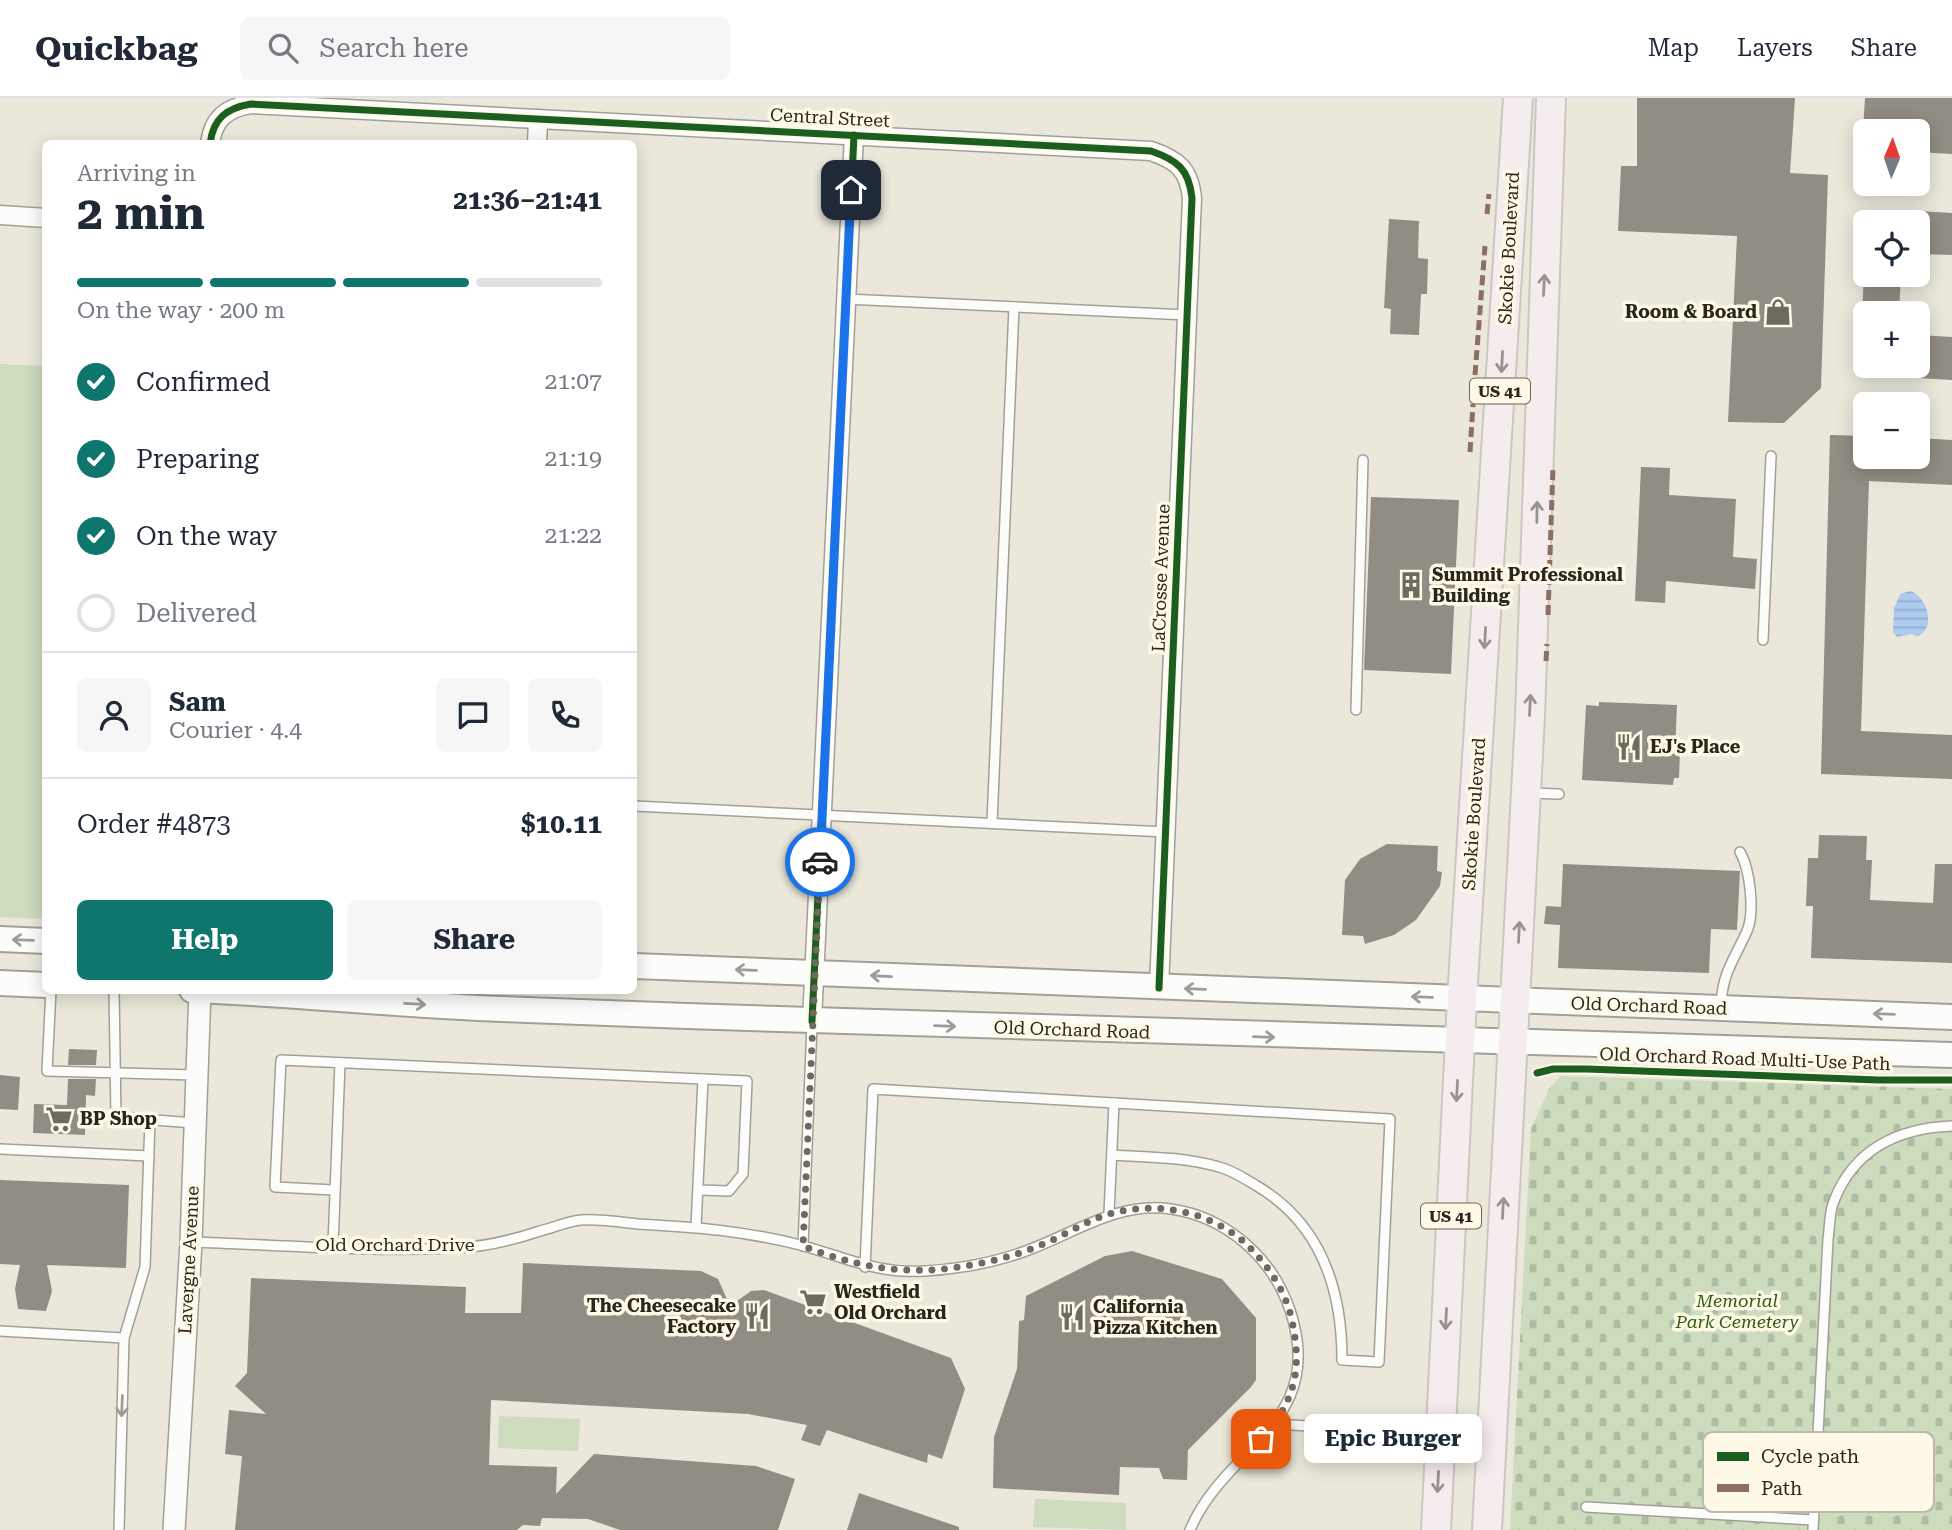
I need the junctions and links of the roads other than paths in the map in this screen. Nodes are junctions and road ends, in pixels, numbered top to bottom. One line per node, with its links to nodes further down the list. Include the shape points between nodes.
1 (1518, 98): 35 (main road, Skokie Boulevard / US 41, one-way to 35)
2 (1551, 98): 17 (main road, Skokie Boulevard / US 41, one-way to 2)
3 (538, 119): 4 (street, Central Street); 5 (street, Central Street, via 251,104 232,107 219,118); 6 (street)
4 (854, 135): 7 (street, Central Street, via 1151,151 1172,158); 10 (street)
5 (211, 140)
6 (537, 140)
7 (1186, 170): 12 (street, LaCrosse Avenue, via 1192,198)
8 (0, 215): 9 (street)
9 (42, 218)
10 (846, 299): 11 (lane); 20 (street)
11 (1014, 307): 12 (lane); 21 (lane)
12 (1187, 315): 22 (street, LaCrosse Avenue)
13 (1772, 456): 15 (lane)
14 (1363, 460): 16 (lane)
15 (1763, 640)
16 (1356, 709)
17 (1526, 793): 18 (lane); 37 (main road, Skokie Boulevard / US 41, one-way to 17)
18 (1559, 794)
19 (637, 806): 20 (lane)
20 (822, 814): 21 (lane); 27 (street)
21 (992, 823): 22 (lane)
22 (1166, 832): 30 (street, LaCrosse Avenue)
23 (1740, 852): 38 (lane, via 1747,863 1750,889 1748,929 1721,983)
24 (0, 939): 25 (main road, one-way to 24)
25 (42, 941)
26 (637, 966): 27 (main road, Old Orchard Road, one-way to 26)
27 (814, 973): 30 (main road, Old Orchard Road, one-way to 27); 40 (street)
28 (0, 983): 29 (main road)
29 (42, 985)
30 (1159, 988): 35 (main road, Old Orchard Road, one-way to 30)
31 (51, 994): 45 (lane, via 47,1070)
32 (114, 994): 45 (lane)
33 (200, 994): 46 (street, Lavergne Avenue)
34 (298, 994): 36 (main road, Old Orchard Road, one-way to 36)
35 (1462, 999): 37 (main road, Old Orchard Road); 41 (main road, Skokie Boulevard / US 41)
36 (494, 1000): 40 (main road, Old Orchard Road)
37 (1515, 1000): 38 (main road, Old Orchard Road); 42 (main road, Skokie Boulevard / US 41)
38 (1721, 1008): 39 (main road, Old Orchard Road, one-way to 38)
39 (1952, 1017)
40 (812, 1021): 41 (main road, Old Orchard Road, one-way to 41); 61 (lane)
41 (1460, 1044): 42 (main road, Old Orchard Road); 67 (main road, Skokie Boulevard / US 41, one-way to 67)
42 (1511, 1045): 43 (main road, Old Orchard Road); 68 (main road, Skokie Boulevard / US 41, one-way to 42)
43 (1952, 1055)
44 (340, 1063): 47 (lane); 55 (lane); 55 (lane, via 281,1060 275,1187)
45 (115, 1073): 46 (lane); 49 (lane, via 116,1117)
46 (197, 1075): 50 (street, Lavergne Avenue)
47 (703, 1079): 56 (lane); 56 (lane, via 747,1081 743,1174 729,1191)
48 (1114, 1103): 53 (lane); 53 (lane, via 1390,1119 1379,1362 1342,1360 1340,1308 1329,1268 1311,1236 1269,1193 1209,1164); 62 (lane, via 873,1089)
49 (150, 1119): 50 (lane); 54 (lane)
50 (195, 1123): 59 (street, Lavergne Avenue)
51 (1952, 1126): 66 (lane, via 1899,1135 1872,1148 1852,1168 1833,1202)
52 (0, 1149): 54 (lane)
53 (1112, 1155): 57 (lane)
54 (149, 1156): 64 (lane, via 145,1267)
55 (334, 1189): 60 (lane)
56 (699, 1190): 58 (lane)
57 (1109, 1214): 62 (lane, Old Orchard Drive, via 1042,1245 985,1262 924,1271 894,1272); 65 (lane, Old Orchard Drive, via 1166,1208 1191,1213 1234,1234 1261,1259 1289,1308 1297,1355 1289,1402)
58 (696, 1227): 60 (lane, Old Orchard Drive, via 579,1220 516,1239 468,1247); 61 (lane, Old Orchard Drive)
59 (191, 1241): 60 (lane, Old Orchard Drive); 72 (street, Lavergne Avenue)
60 (333, 1246)
61 (803, 1246): 62 (lane, Old Orchard Drive)
62 (865, 1266)
63 (0, 1331): 64 (lane)
64 (124, 1338): 71 (lane, one-way to 71)
65 (1275, 1424): 67 (lane); 73 (lane, Old Orchard Drive, via 1222,1482)
66 (1818, 1432)
67 (1440, 1434): 68 (lane); 74 (main road, Skokie Boulevard / US 41, one-way to 74)
68 (1491, 1437): 75 (main road, Skokie Boulevard / US 41)
69 (1586, 1507): 70 (lane)
70 (1813, 1525)
71 (119, 1530)
72 (174, 1530)
73 (1190, 1530)
74 (1436, 1530)
75 (1487, 1530)

